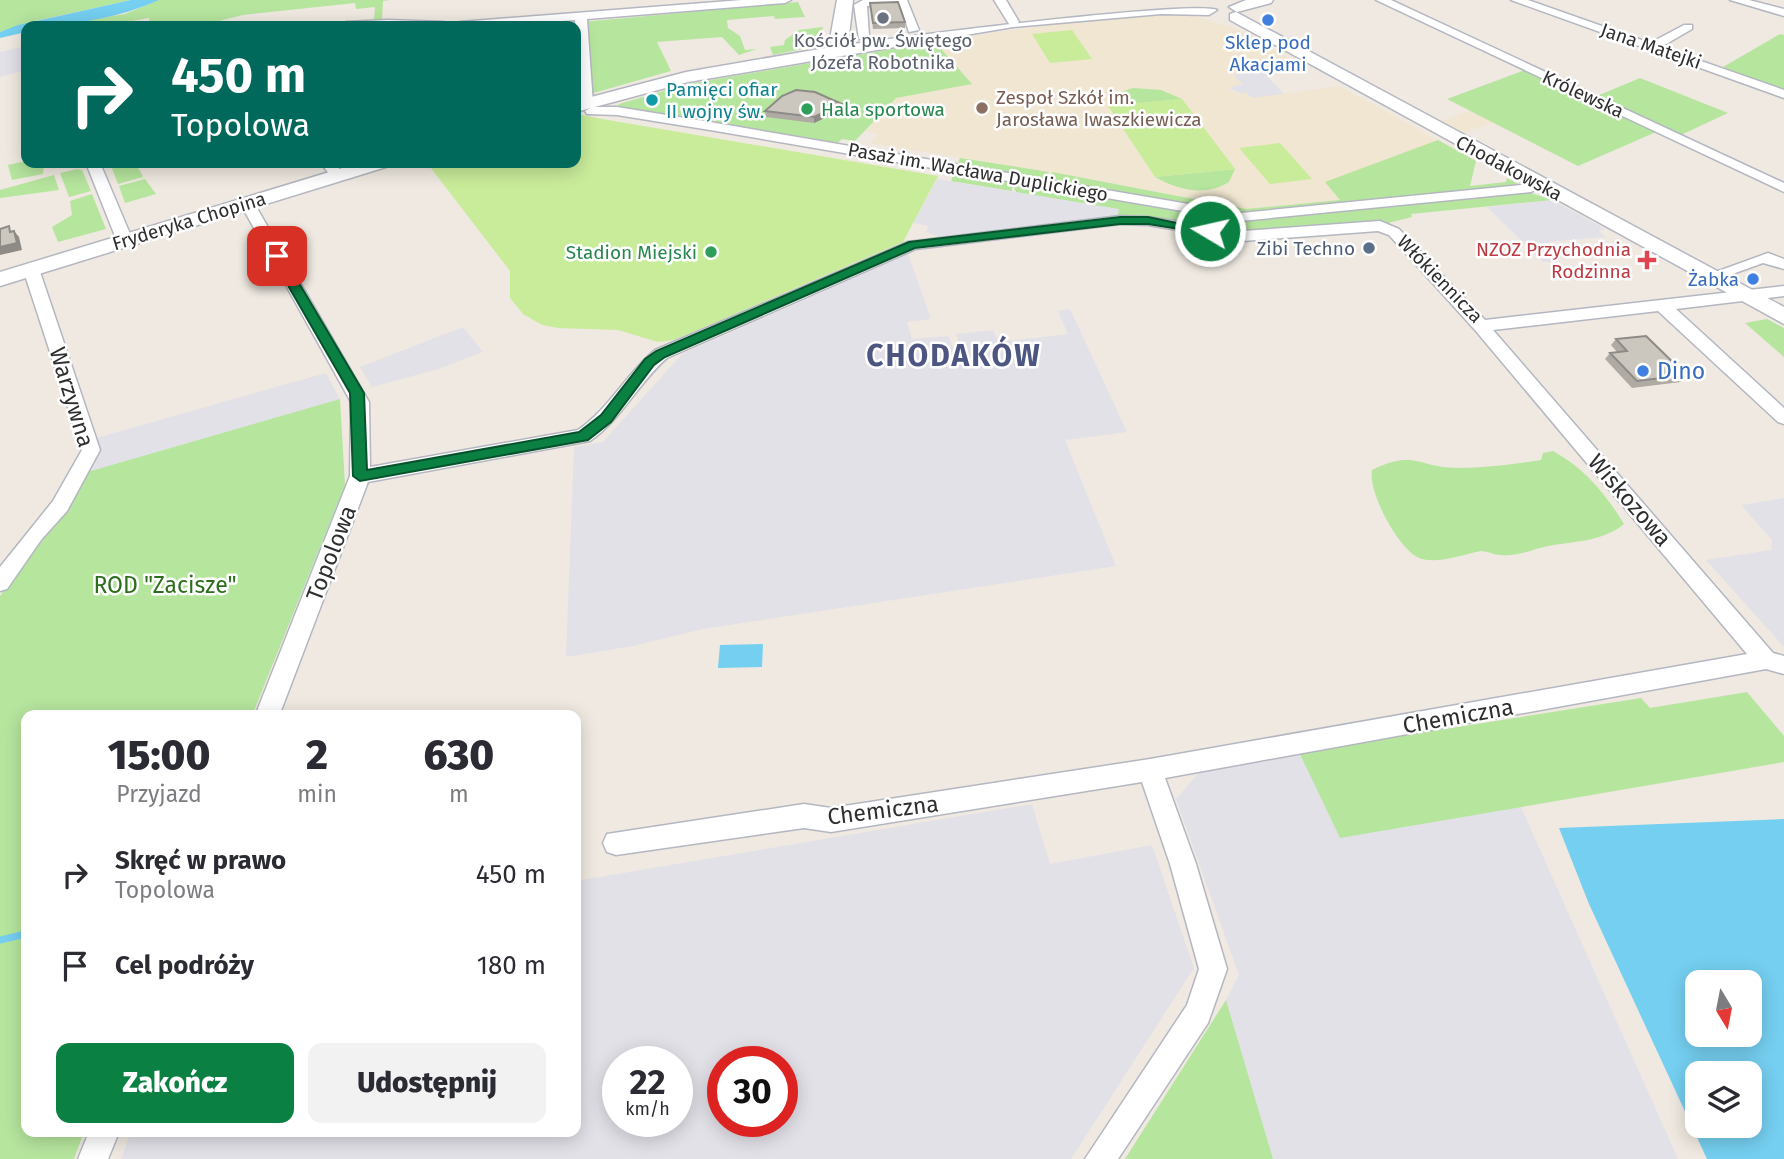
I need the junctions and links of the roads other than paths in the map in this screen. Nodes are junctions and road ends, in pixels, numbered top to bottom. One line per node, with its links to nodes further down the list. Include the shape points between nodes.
1 (785, 0): 10 (street)
2 (845, 0): 17 (main road)
3 (1000, 0): 12 (street)
4 (1265, 0): 8 (main road)
5 (1382, 0): 23 (street, Królewska)
6 (1517, 0): 16 (street, Jana Matejki)
7 (1735, 0): 9 (street)
8 (1237, 12): 12 (main road, via 1218,16 1209,10 1161,9); 28 (main road, Chodakowska)
9 (1784, 13)
10 (581, 19): 11 (street); 19 (street)
11 (546, 21)
12 (1013, 22): 17 (main road)
13 (1688, 27): 16 (street)
14 (913, 30): 15 (street, via 903,2 865,3 860,5)
15 (863, 36)
16 (1652, 47): 18 (street, Jana Matejki)
17 (840, 50): 19 (main road, via 686,76)
18 (1784, 93)
19 (584, 107): 22 (street, Pasaż im. Wacława Duplickiego, via 1241,217)
20 (95, 168): 25 (street)
21 (332, 169): 24 (main road, Fryderyka Chopina)
22 (1531, 188)
23 (1784, 188)
24 (247, 203): 25 (main road, Fryderyka Chopina); 36 (street, Topolowa, via 357,393)
25 (125, 240): 27 (main road, Fryderyka Chopina)
26 (1784, 264): 28 (street, via 1760,259)
27 (31, 270): 29 (main road, Fryderyka Chopina); 37 (street, Warzywna, via 91,450 60,506)
28 (1710, 277): 31 (main road, Chodakowska)
29 (0, 279)
30 (1784, 291): 31 (street, Włókiennicza)
31 (1746, 296): 32 (street, Włókiennicza); 33 (main road, Chodakowska)
32 (1663, 306): 34 (street, Włókiennicza); 35 (street)
33 (1784, 317)
34 (1481, 326): 36 (street, Włókiennicza, via 1386,227 1244,236 1120,220 931,242 903,248 661,354 649,362 606,419 583,436); 38 (street, Wiskozowa)
35 (1784, 418)
36 (360, 476): 39 (street, Topolowa)
37 (0, 583)
38 (1775, 662): 40 (street, Chemiczna)
39 (269, 710)
40 (1150, 770): 41 (street, Chemiczna, via 831,820 804,816); 44 (street, via 1213,969 1198,1013)
41 (616, 843)
42 (102, 1137): 43 (street)
43 (93, 1159)
44 (1100, 1159)

